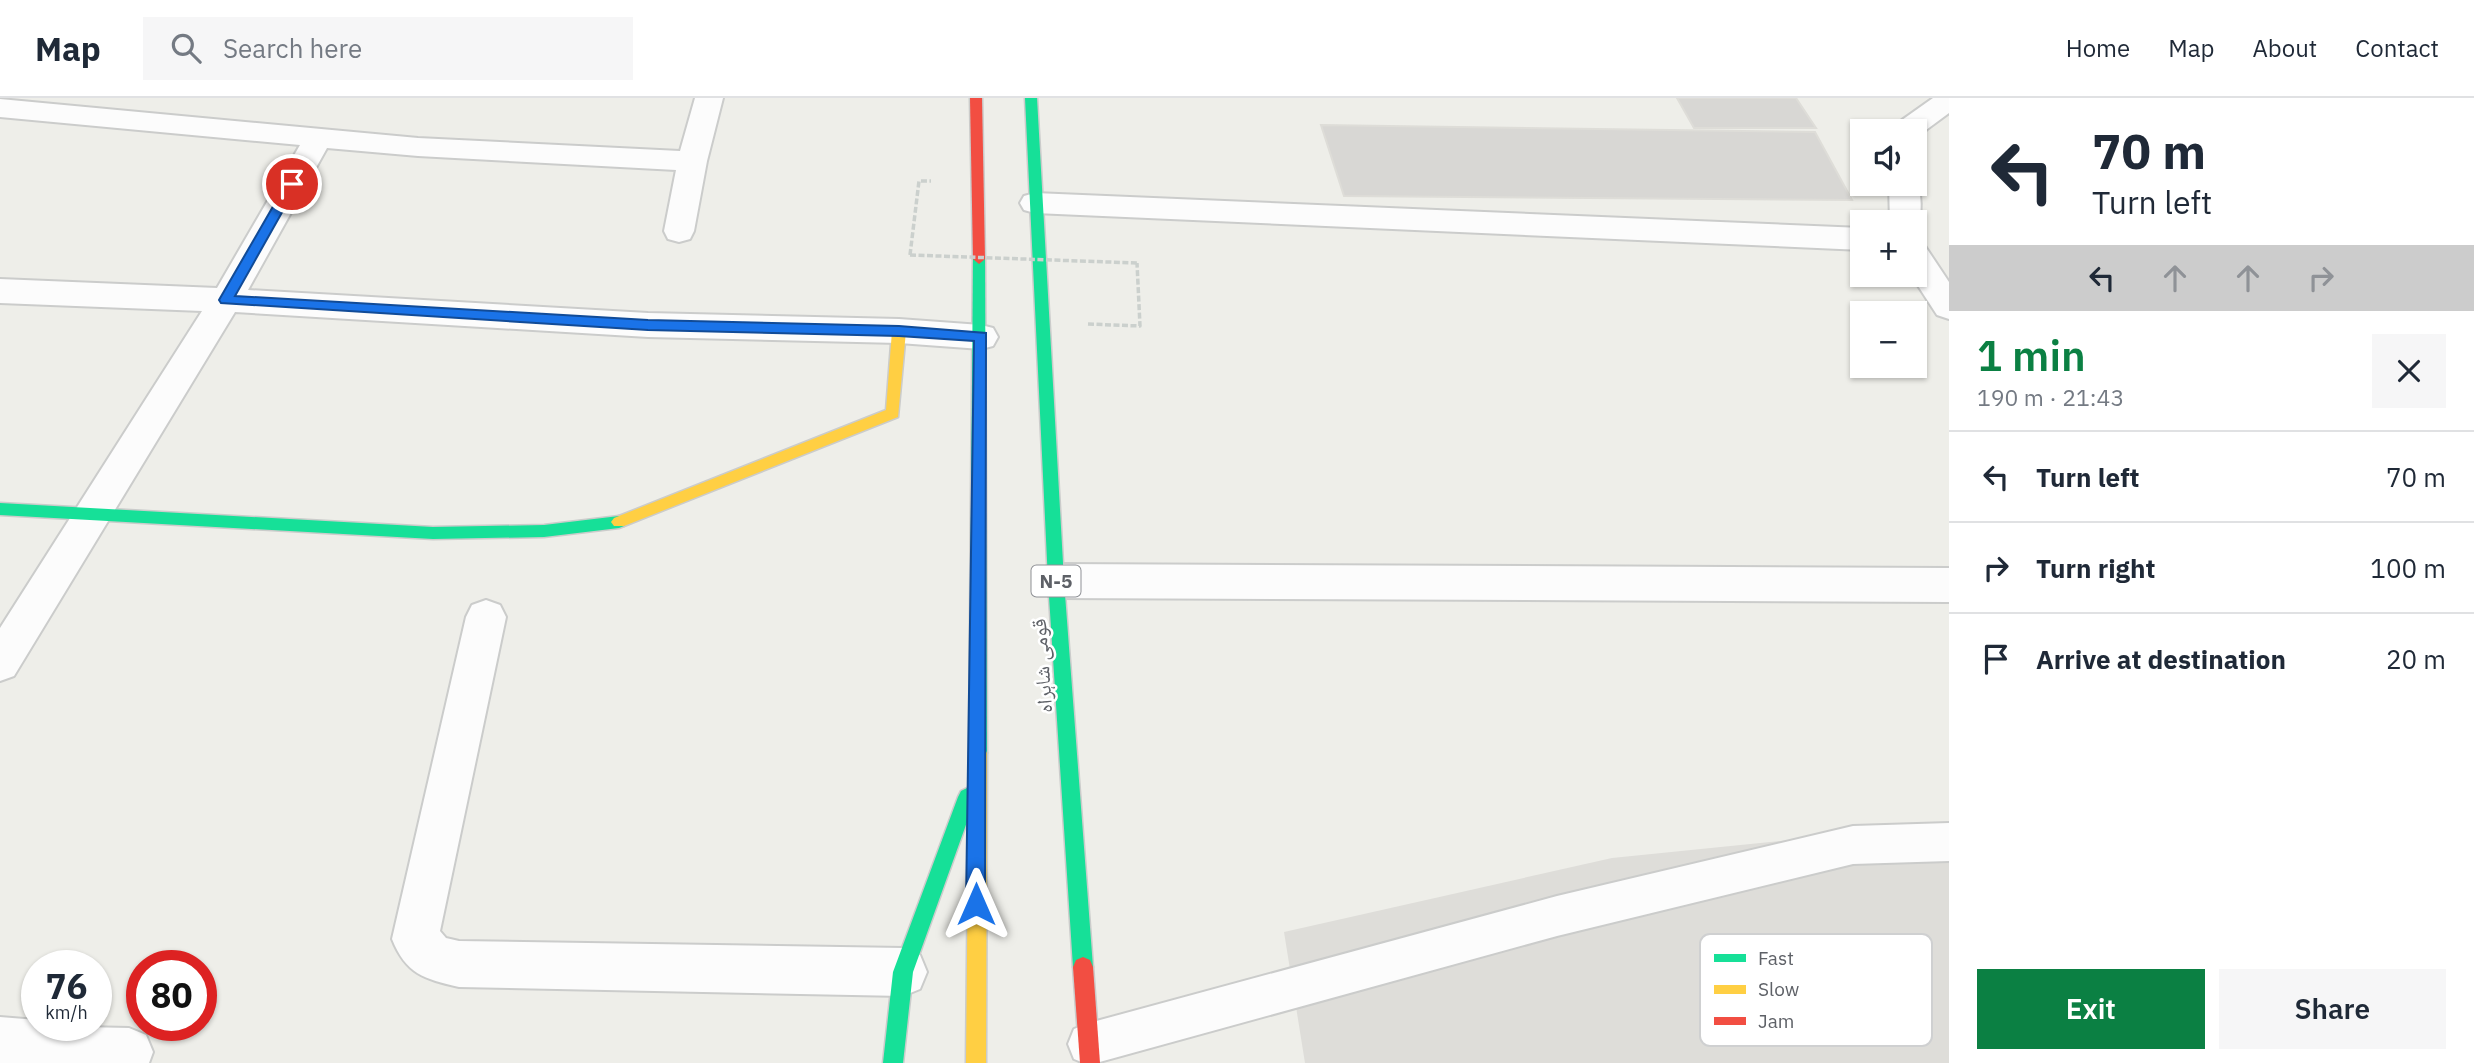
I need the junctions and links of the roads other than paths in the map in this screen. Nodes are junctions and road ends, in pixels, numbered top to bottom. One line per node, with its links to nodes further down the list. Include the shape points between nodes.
1 (709, 98): 8 (street)
2 (976, 98): 17 (main road)
3 (1031, 98): 9 (main road, قومی شاہراہ / N-5)
4 (1949, 100): 6 (street)
5 (0, 108): 7 (street)
6 (1922, 119)
7 (318, 137): 8 (street); 14 (street)
8 (692, 161): 10 (street)
9 (1035, 203): 11 (street); 20 (main road, قومی شاہراہ / N-5)
10 (679, 231)
11 (1850, 238)
12 (1927, 274): 15 (street)
13 (0, 290): 14 (street)
14 (226, 300): 16 (street, via 648,325); 19 (street)
15 (1949, 307)
16 (899, 331): 17 (street); 19 (main road, via 893,413 624,521 544,531 433,533)
17 (981, 337): 24 (main road)
18 (0, 509): 19 (main road)
19 (92, 514): 23 (street)
20 (1056, 581): 21 (street); 29 (main road, قومی شاہراہ / N-5)
21 (1949, 585)
22 (486, 617): 26 (street, via 415,939 433,958 459,964)
23 (0, 663)
24 (976, 772): 26 (main road); 31 (main road)
25 (1949, 842): 29 (lane, via 1853,845 1557,916)
26 (903, 972): 30 (main road)
27 (0, 1041): 28 (street)
28 (129, 1052)
29 (1089, 1053)
30 (893, 1063)
31 (976, 1063)

